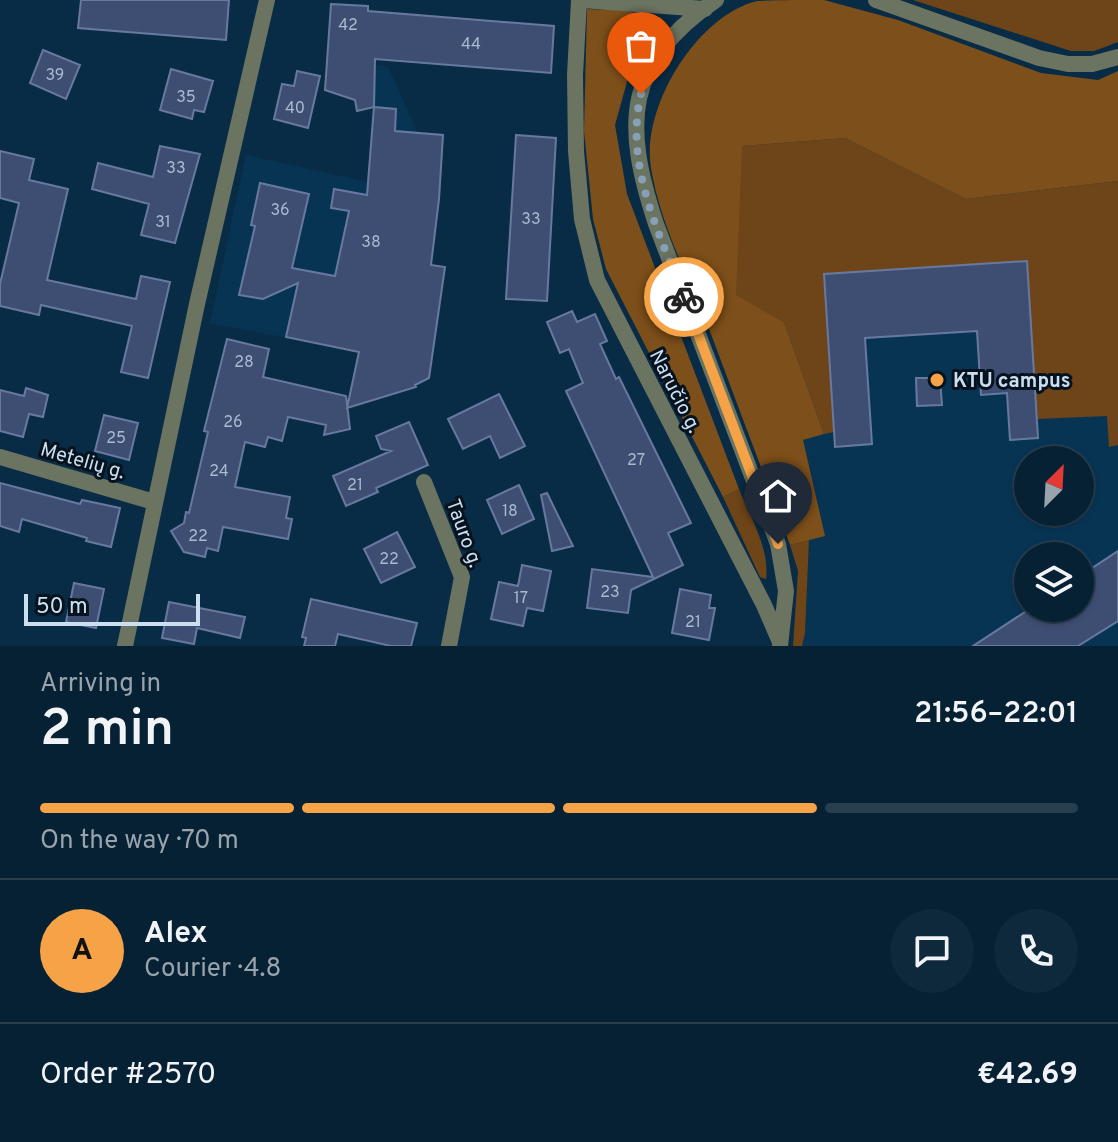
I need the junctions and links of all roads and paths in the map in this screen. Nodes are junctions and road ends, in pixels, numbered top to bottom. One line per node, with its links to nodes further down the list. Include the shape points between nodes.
1 (267, 0): 8 (street)
2 (581, 0): 4 (street, Naručio g.); 9 (street, Naručio g., via 576,151 582,219 597,280)
3 (876, 0): 5 (street, via 1039,58 1092,64)
4 (710, 4): 9 (street, via 659,50 644,77 637,111 639,162 656,224 778,544 786,591)
5 (1118, 57)
6 (0, 457): 8 (street, Metelių g.)
7 (424, 482): 11 (street, Tauro g., via 462,577)
8 (154, 502): 10 (street)
9 (780, 645)
10 (125, 646)
11 (449, 646)

